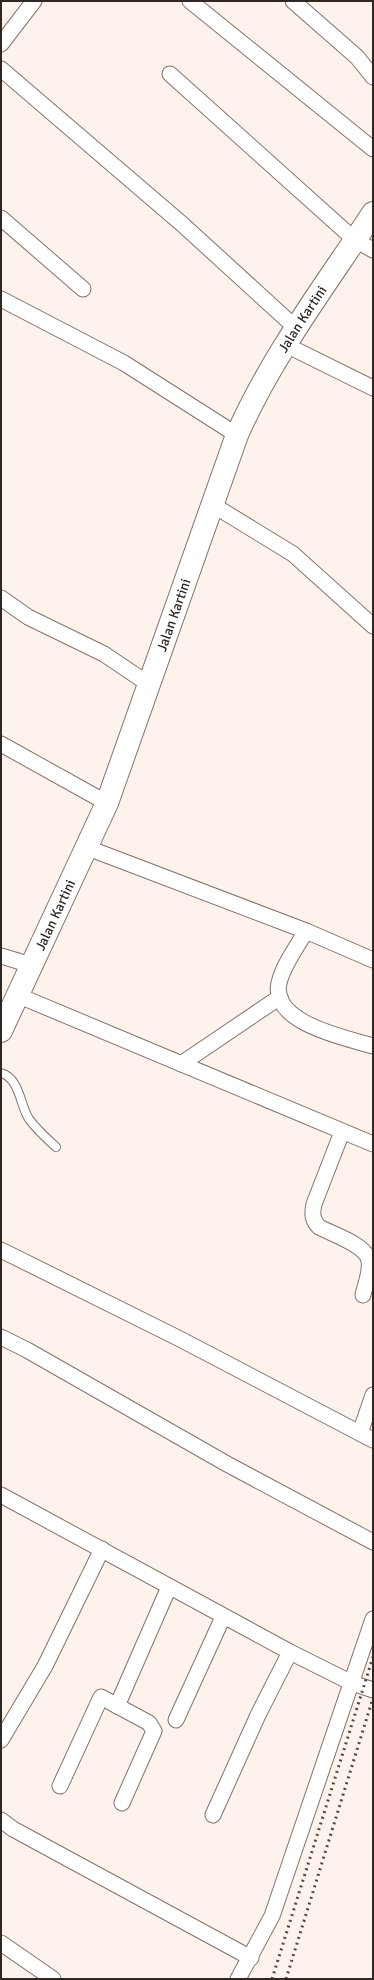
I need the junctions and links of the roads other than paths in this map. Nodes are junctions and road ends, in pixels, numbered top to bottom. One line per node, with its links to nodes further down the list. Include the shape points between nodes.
1 (34, 1): 4 (street)
2 (190, 1): 8 (street)
3 (293, 1): 7 (street, via 357,57)
4 (1, 44)
5 (1, 69): 14 (street, via 182,224)
6 (170, 74): 11 (street)
7 (373, 77)
8 (373, 149)
9 (373, 213): 11 (street, Jalan Kartini)
10 (1, 218): 12 (street)
11 (364, 245): 14 (street, Jalan Kartini)
12 (83, 289)
13 (1, 299): 16 (street, via 124,363)
14 (291, 337): 15 (street); 16 (street, Jalan Kartini, via 260,388)
15 (373, 388)
16 (237, 435): 17 (street, Jalan Kartini)
17 (213, 505): 19 (street, via 293,554); 20 (street, Jalan Kartini)
18 (1, 598): 20 (street, via 28,617 104,654)
19 (373, 626)
20 (150, 685): 22 (street, Jalan Kartini)
21 (1, 744): 22 (street)
22 (107, 803): 23 (street, Jalan Kartini)
23 (88, 848): 24 (street); 27 (street, Jalan Kartini)
24 (306, 931): 26 (street); 29 (street, via 279,983)
25 (1, 956): 27 (street)
26 (372, 958)
27 (31, 965): 28 (street, Jalan Kartini)
28 (16, 995): 30 (street, Jalan Kartini); 32 (street)
29 (280, 997): 31 (street, via 286,1011 302,1022); 32 (street)
30 (1, 1031)
31 (373, 1046)
32 (181, 1064): 34 (street)
33 (1, 1073): 36 (lane, via 11,1080 18,1091 28,1118)
34 (342, 1132): 35 (street); 38 (street, via 312,1213 315,1224 319,1227 360,1247 366,1253 369,1270)
35 (373, 1144)
36 (56, 1147)
37 (1, 1250): 41 (street, via 180,1338)
38 (363, 1295)
39 (1, 1337): 43 (street, via 227,1464)
40 (373, 1395): 41 (street)
41 (366, 1436)
42 (1, 1495): 44 (street)
43 (373, 1542)
44 (102, 1549): 45 (street); 53 (street, via 45,1666)
45 (169, 1587): 46 (street); 51 (street)
46 (223, 1616): 48 (street); 52 (street)
47 (373, 1619): 49 (street)
48 (290, 1652): 49 (street); 56 (street, via 258,1715)
49 (352, 1683): 50 (street); 59 (street, via 322,1764 272,1916)
50 (373, 1690)
51 (117, 1706): 54 (street, via 101,1697); 55 (street, via 150,1723 154,1730)
52 (176, 1720)
53 (1, 1740)
54 (60, 1786)
55 (122, 1803)
56 (213, 1815)
57 (1, 1820): 59 (street, via 13,1829)
58 (1, 1943): 60 (street)
59 (251, 1958): 61 (street)
60 (53, 1979)
61 (238, 1979)

